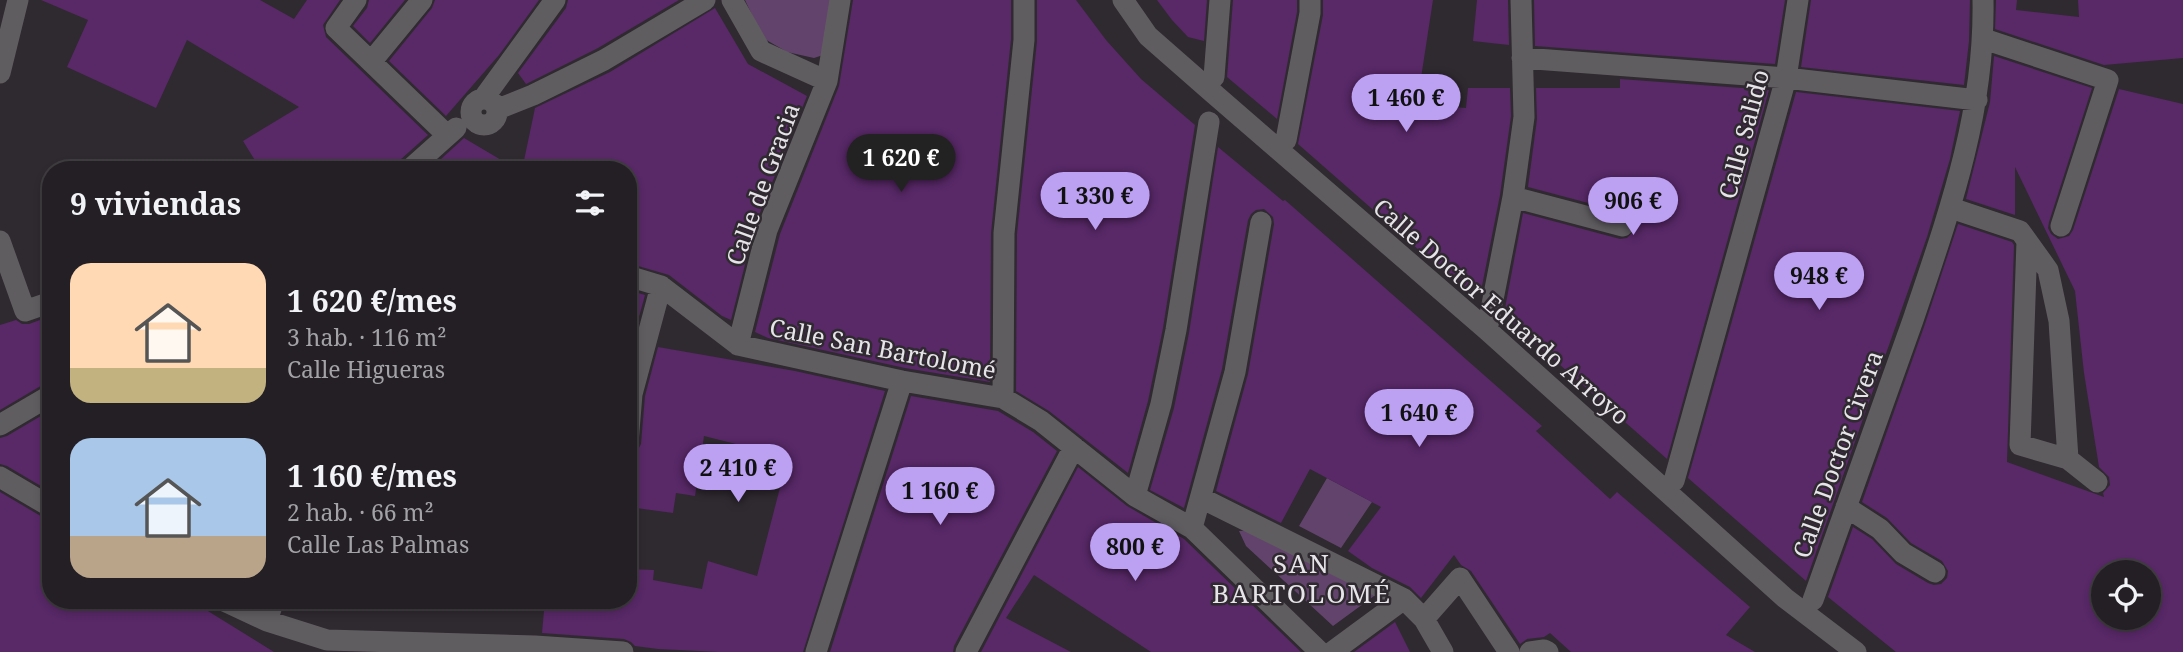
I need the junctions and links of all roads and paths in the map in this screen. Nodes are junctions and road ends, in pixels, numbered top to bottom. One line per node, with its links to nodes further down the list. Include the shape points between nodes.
1 (18, 0): 18 (street)
2 (356, 0): 17 (street, via 336,28)
3 (422, 0): 17 (street)
4 (555, 0): 23 (street)
5 (705, 0): 23 (street, via 604,60 533,95)
6 (732, 0): 21 (street, via 761,51)
7 (840, 0): 21 (street, Calle de Gracia)
8 (1024, 0): 42 (street, via 1004,233)
9 (1123, 0): 38 (street, Calle Doctor Eduardo Arroyo, via 1148,36)
10 (1220, 0): 19 (street)
11 (1310, 0): 26 (street)
12 (1521, 0): 16 (street)
13 (1798, 0): 20 (street, Calle Salido)
14 (1983, 0): 15 (street, Calle Doctor Civera)
15 (1984, 39): 22 (street, Calle Doctor Civera); 32 (street, via 2108,80)
16 (1522, 58): 20 (street); 28 (street, via 1524,117)
17 (371, 62): 25 (street)
18 (0, 73)
19 (1214, 77)
20 (1786, 78): 22 (street); 48 (street, Calle Salido)
21 (827, 81): 39 (street, Calle de Gracia, via 767,230)
22 (1977, 100): 29 (street, Calle Doctor Civera)
23 (484, 108): 25 (street)
24 (1209, 122): 50 (street, via 1176,330)
25 (447, 135): 27 (street)
26 (1286, 140)
27 (419, 161)
28 (1513, 197): 31 (street); 38 (street)
29 (1951, 208): 34 (street, via 2020,231); 53 (street, Calle Doctor Civera)
30 (1261, 222): 51 (street, via 1235,372)
31 (1623, 226)
32 (2061, 226)
33 (0, 241): 37 (street, via 26,311)
34 (2027, 241): 46 (street, via 2048,270 2059,321); 46 (street, via 2020,444)
35 (637, 279): 36 (street, Calle San Bartolomé)
36 (661, 286): 39 (street, Calle San Bartolomé); 40 (street)
37 (42, 306)
38 (1487, 330): 73 (street, Calle Doctor Eduardo Arroyo, via 1785,598)
39 (738, 345): 41 (street, Calle San Bartolomé)
40 (637, 375)
41 (902, 381): 42 (street, Calle San Bartolomé); 65 (street)
42 (1003, 398): 45 (street, Calle San Bartolomé)
43 (42, 400): 44 (street)
44 (0, 425)
45 (1074, 447): 50 (street, Calle San Bartolomé); 66 (street)
46 (2068, 459): 49 (street)
47 (0, 477): 52 (street)
48 (1674, 481)
49 (2097, 482)
50 (1135, 496): 54 (street, Calle San Bartolomé)
51 (1201, 498): 54 (street); 56 (street)
52 (42, 502)
53 (1846, 507): 55 (street, via 1880,528 1903,553); 57 (street, Calle Doctor Civera)
54 (1192, 528): 67 (street, Calle San Bartolomé)
55 (1935, 572)
56 (1404, 599): 60 (street); 68 (street)
57 (1813, 600)
58 (241, 609): 61 (street)
59 (271, 609): 61 (street)
60 (1424, 619): 69 (street); 70 (street, via 1460,578)
61 (267, 621): 62 (street)
62 (324, 646): 63 (street)
63 (508, 649): 64 (street, via 534,646)
64 (623, 652)
65 (816, 652)
66 (965, 652)
67 (1320, 652)
68 (1332, 652)
69 (1443, 652)
70 (1508, 652)
71 (1530, 652): 72 (street)
72 (1548, 652)
73 (1856, 652)

